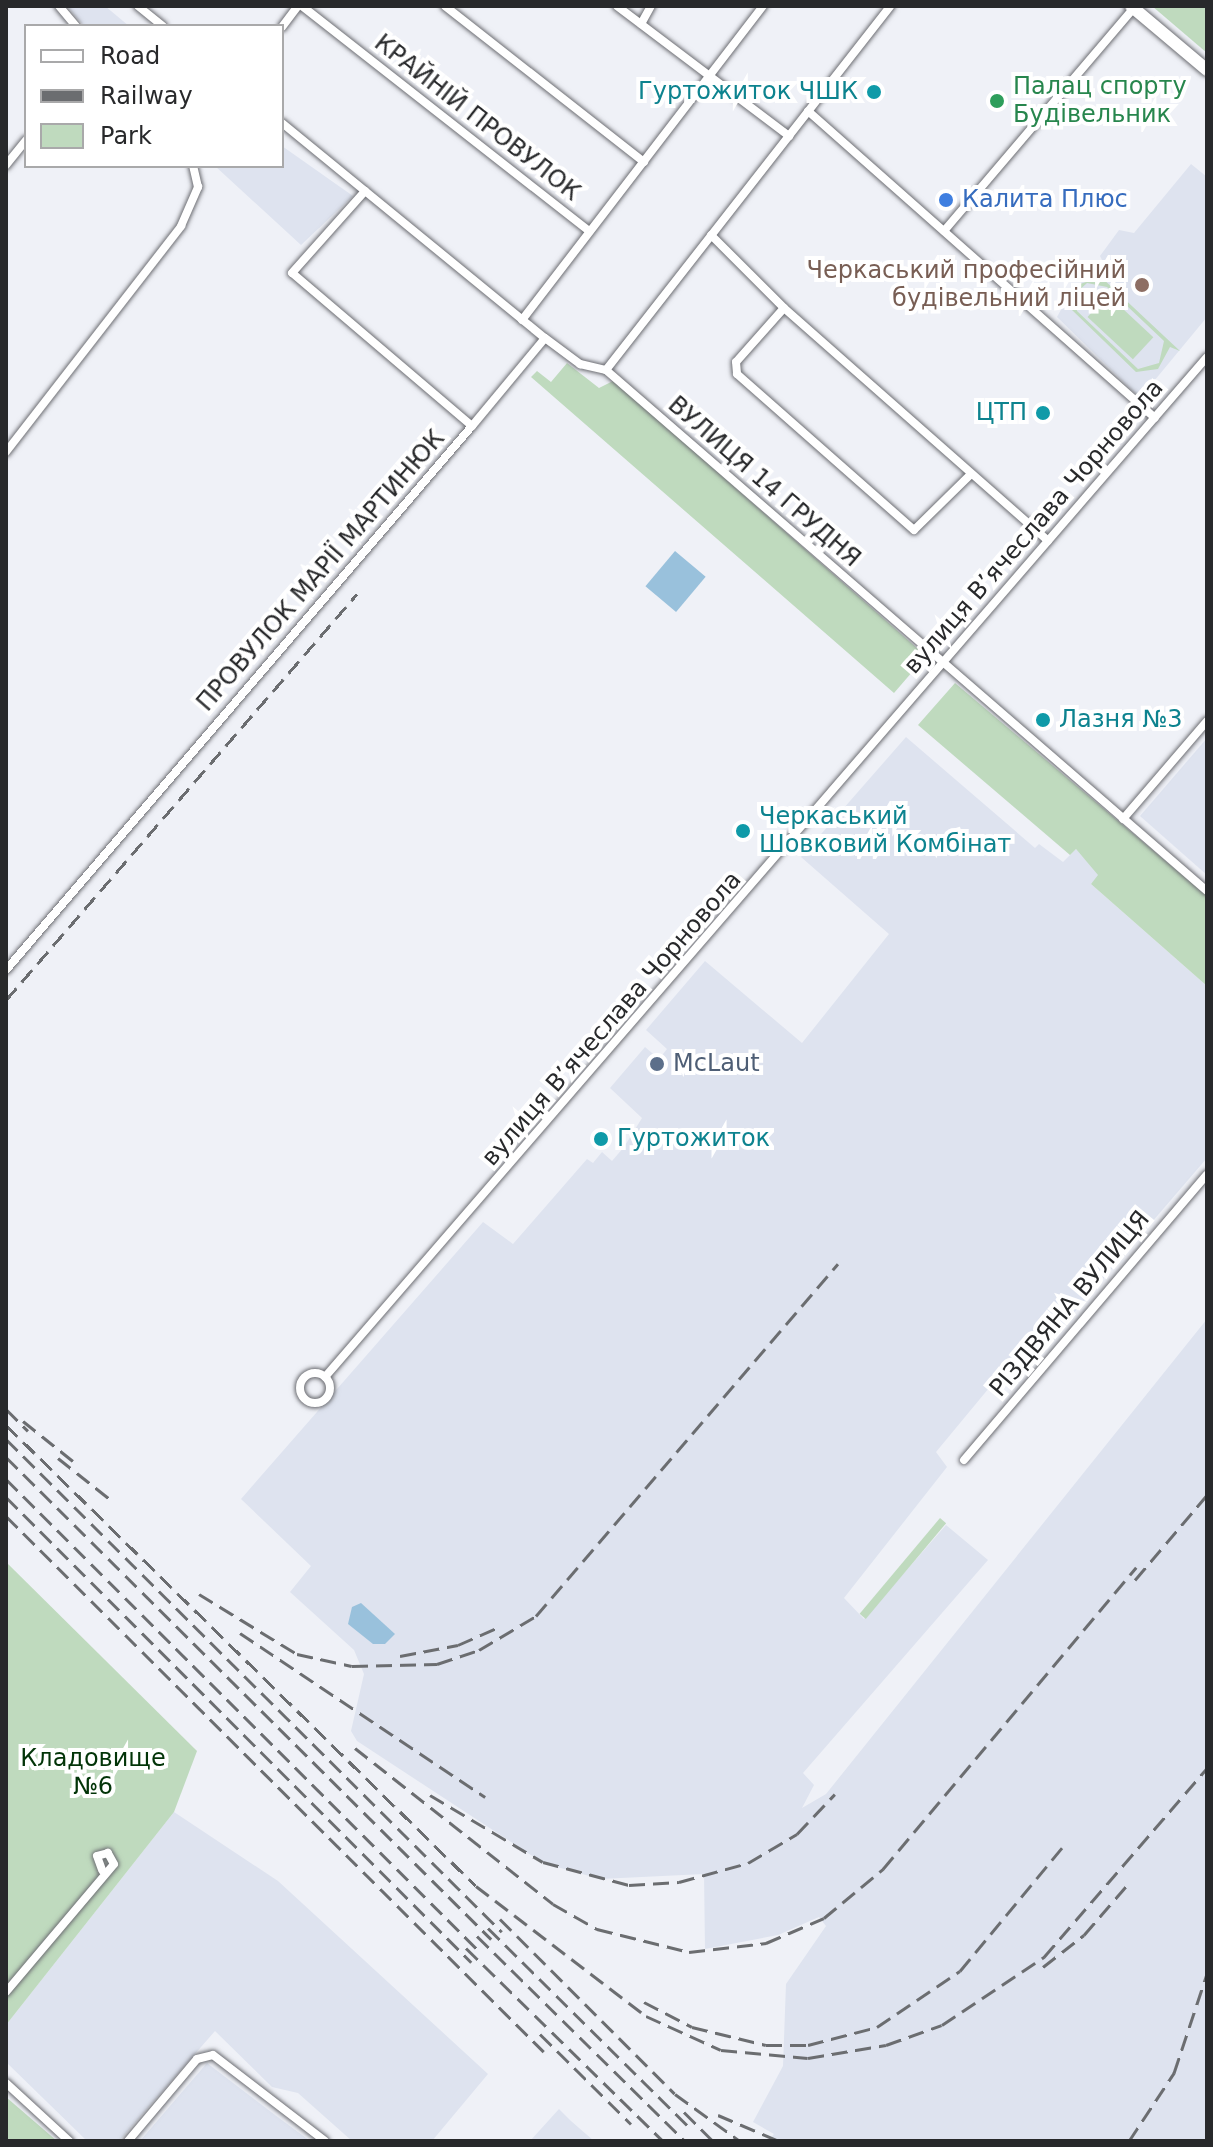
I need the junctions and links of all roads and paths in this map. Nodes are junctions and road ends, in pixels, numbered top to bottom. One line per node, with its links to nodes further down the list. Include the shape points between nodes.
1 (59, 6): 10 (street)
2 (138, 6): 11 (street)
3 (300, 6): 13 (street); 24 (street, КРАЙНІЙ ПРОВУЛОК)
4 (445, 6): 20 (street)
5 (617, 6): 12 (street)
6 (651, 6): 12 (street)
7 (763, 6): 15 (street)
8 (890, 6): 16 (street)
9 (1133, 7): 14 (main road); 25 (street)
10 (74, 24)
11 (160, 24)
12 (641, 24): 15 (street)
13 (284, 25)
14 (1207, 70)
15 (709, 78): 18 (street); 20 (street)
16 (808, 111): 18 (street); 25 (street)
17 (284, 125): 23 (street, ВУЛИЦЯ 14 ГРУДНЯ)
18 (789, 136): 26 (street)
19 (24, 142): 21 (street)
20 (644, 162): 24 (street)
21 (6, 165)
22 (193, 168): 34 (street, via 198,187 181,226)
23 (365, 191): 28 (street, ВУЛИЦЯ 14 ГРУДНЯ); 33 (street, ПРОВУЛОК МАРІЇ МАРТИНЮК, via 292,273)
24 (589, 231): 28 (street)
25 (944, 231): 32 (street)
26 (711, 235): 27 (street); 31 (street)
27 (784, 308): 35 (street); 35 (street, via 736,362 737,374 914,530)
28 (522, 320): 29 (street, ВУЛИЦЯ 14 ГРУДНЯ)
29 (545, 338): 31 (street, ВУЛИЦЯ 14 ГРУДНЯ, via 580,364); 33 (street)
30 (1207, 357): 32 (street, вулиця Вʼячеслава Чорновола)
31 (606, 370): 37 (street, ВУЛИЦЯ 14 ГРУДНЯ)
32 (1155, 418): 36 (street, вулиця Вʼячеслава Чорновола)
33 (472, 426): 41 (street, ПРОВУЛОК МАРІЇ МАРТИНЮК)
34 (6, 452)
35 (970, 475): 36 (street)
36 (1048, 541): 37 (street, вулиця Вʼячеслава Чорновола)
37 (942, 665): 39 (street, ВУЛИЦЯ 14 ГРУДНЯ); 43 (street, вулиця Вʼячеслава Чорновола)
38 (1207, 721): 39 (street)
39 (1123, 819): 40 (street, ВУЛИЦЯ 14 ГРУДНЯ)
40 (1207, 891)
41 (6, 970)
42 (1207, 1174): 44 (street, РІЗДВЯНА ВУЛИЦЯ)
43 (325, 1377)
44 (964, 1460)
45 (102, 1870): 46 (street)
46 (6, 1992)
47 (6, 2083): 48 (street)
48 (69, 2141)
49 (128, 2141): 50 (street, via 197,2059 213,2055)
50 (325, 2141)

